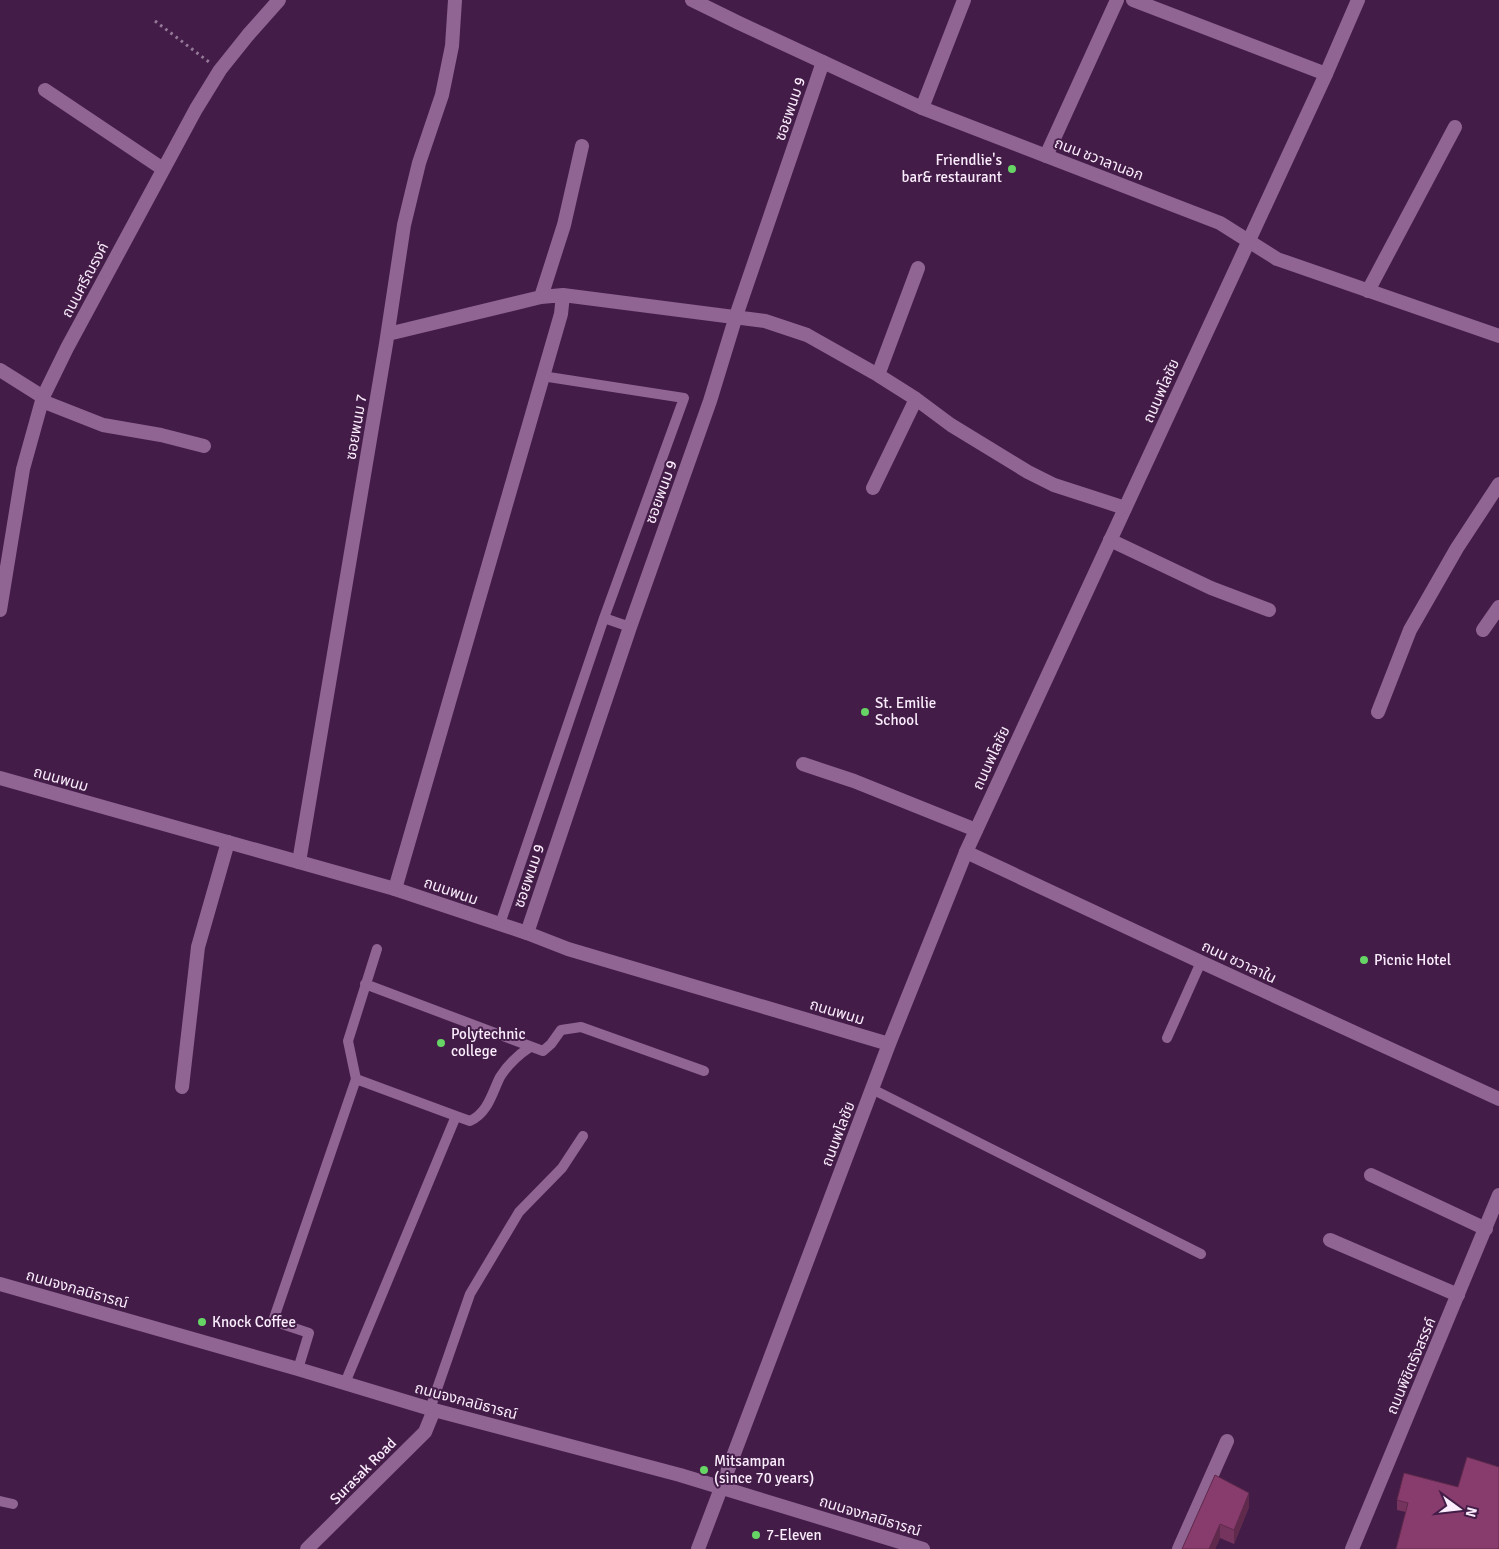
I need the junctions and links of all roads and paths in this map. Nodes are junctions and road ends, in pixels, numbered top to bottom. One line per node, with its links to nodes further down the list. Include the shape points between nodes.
1 (279, 0): 10 (street, ถนนศรีณรงค์)
2 (455, 0): 24 (street, ซอยพนม 7, via 452,46 442,95 419,163 404,225)
3 (692, 0): 9 (street, ถนน ชวาลานอก)
4 (964, 0): 13 (street)
5 (1117, 0): 16 (street)
6 (1133, 0): 11 (street)
7 (1358, 0): 11 (street, ถนนพโลชัย)
8 (155, 21): 10 (path)
9 (823, 62): 13 (street, ถนน ชวาลานอก); 23 (street, ซอยพนม 9)
10 (220, 70): 17 (street, ถนนศรีณรงค์)
11 (1326, 74): 18 (street, ถนนพโลชัย)
12 (45, 90): 17 (street)
13 (922, 108): 16 (street, ถนน ชวาลานอก)
14 (1455, 127): 20 (street)
15 (582, 146): 22 (street, via 564,224)
16 (1046, 156): 18 (street, ถนน ชวาลานอก, via 1220,223)
17 (163, 168): 29 (street, ถนนศรีณรงค์)
18 (1248, 240): 20 (street, ถนน ชวาลานอก, via 1277,259); 34 (street, ถนนพโลชัย)
19 (918, 268): 27 (street)
20 (1368, 291): 25 (street, ถนน ชวาลานอก)
21 (563, 295): 22 (street); 23 (street); 28 (street, via 561,314)
22 (541, 297): 24 (street)
23 (736, 316): 27 (street, via 765,321 807,335); 40 (street, ซอยพนม 9, via 710,401)
24 (388, 334): 48 (street, ซอยพนม 7)
25 (1499, 336)
26 (0, 370): 29 (street)
27 (878, 375): 30 (street)
28 (542, 376): 39 (lane, via 684,398); 49 (street)
29 (43, 399): 31 (street, via 103,425); 37 (street, ถนนศรีณรงค์, via 23,469)
30 (916, 399): 33 (street); 34 (street, via 951,425 1028,472 1054,485)
31 (204, 446)
32 (1499, 484): 42 (street, via 1457,548 1410,630)
33 (873, 488)
34 (1126, 508): 35 (street, ถนนพโลชัย)
35 (1110, 540): 38 (street, via 1211,588); 45 (street, ถนนพโลชัย)
36 (1499, 607): 41 (street)
37 (0, 610)
38 (1270, 610)
39 (604, 618): 40 (lane); 50 (lane)
40 (630, 627): 51 (street, ซอยพนม 9)
41 (1483, 630)
42 (1378, 712)
43 (803, 764): 45 (street)
44 (0, 778): 46 (street, ถนนพนม)
45 (976, 830): 47 (street, ถนนพโลชัย)
46 (228, 842): 48 (street, ถนนพนม); 60 (street, via 198,947)
47 (966, 852): 53 (street, ถนน ชวาลาใน); 56 (street, ถนนพโลชัย)
48 (299, 862): 49 (street, ถนนพนม)
49 (395, 889): 50 (street, ถนนพนม)
50 (500, 924): 51 (street, ถนนพนม)
51 (527, 933): 56 (street, ถนนพนม, via 578,952)
52 (377, 949): 54 (lane)
53 (1201, 962): 55 (lane); 62 (street, ถนน ชวาลาใน)
54 (365, 984): 57 (lane); 59 (lane, via 348,1041)
55 (1167, 1038)
56 (889, 1044): 61 (street, ถนนพโลชัย)
57 (530, 1047): 58 (lane, via 542,1051 552,1044 561,1030 581,1027); 63 (lane, via 514,1059 478,1117 470,1121)
58 (704, 1071)
59 (356, 1080): 63 (lane); 72 (lane, via 273,1321 309,1333)
60 (182, 1086)
61 (872, 1089): 69 (lane); 76 (street, ถนนพโลชัย)
62 (1499, 1099)
63 (456, 1116): 73 (lane)
64 (583, 1136): 74 (lane, via 562,1168 519,1212 470,1294)
65 (1370, 1175): 67 (street)
66 (1499, 1195): 67 (street, ถนนพิชิตรังสรรค์)
67 (1486, 1229): 71 (street, ถนนพิชิตรังสรรค์)
68 (1330, 1240): 71 (street)
69 (1201, 1254)
70 (0, 1284): 72 (street, ถนนจงกลนิธารณ์)
71 (1458, 1295): 83 (street, ถนนพิชิตรังสรรค์)
72 (298, 1369): 73 (street, ถนนจงกลนิธารณ์)
73 (345, 1383): 74 (street, ถนนจงกลนิธารณ์)
74 (432, 1410): 76 (street, ถนนจงกลนิธารณ์, via 680,1475); 79 (street, Surasak Road, via 425,1432)
75 (1227, 1441): 82 (street)
76 (721, 1489): 80 (street, ถนนพโลชัย); 81 (street, ถนนจงกลนิธารณ์)
77 (0, 1501): 78 (lane)
78 (13, 1504)
79 (307, 1549)
80 (698, 1549)
81 (923, 1549)
82 (1179, 1549)
83 (1352, 1549)

